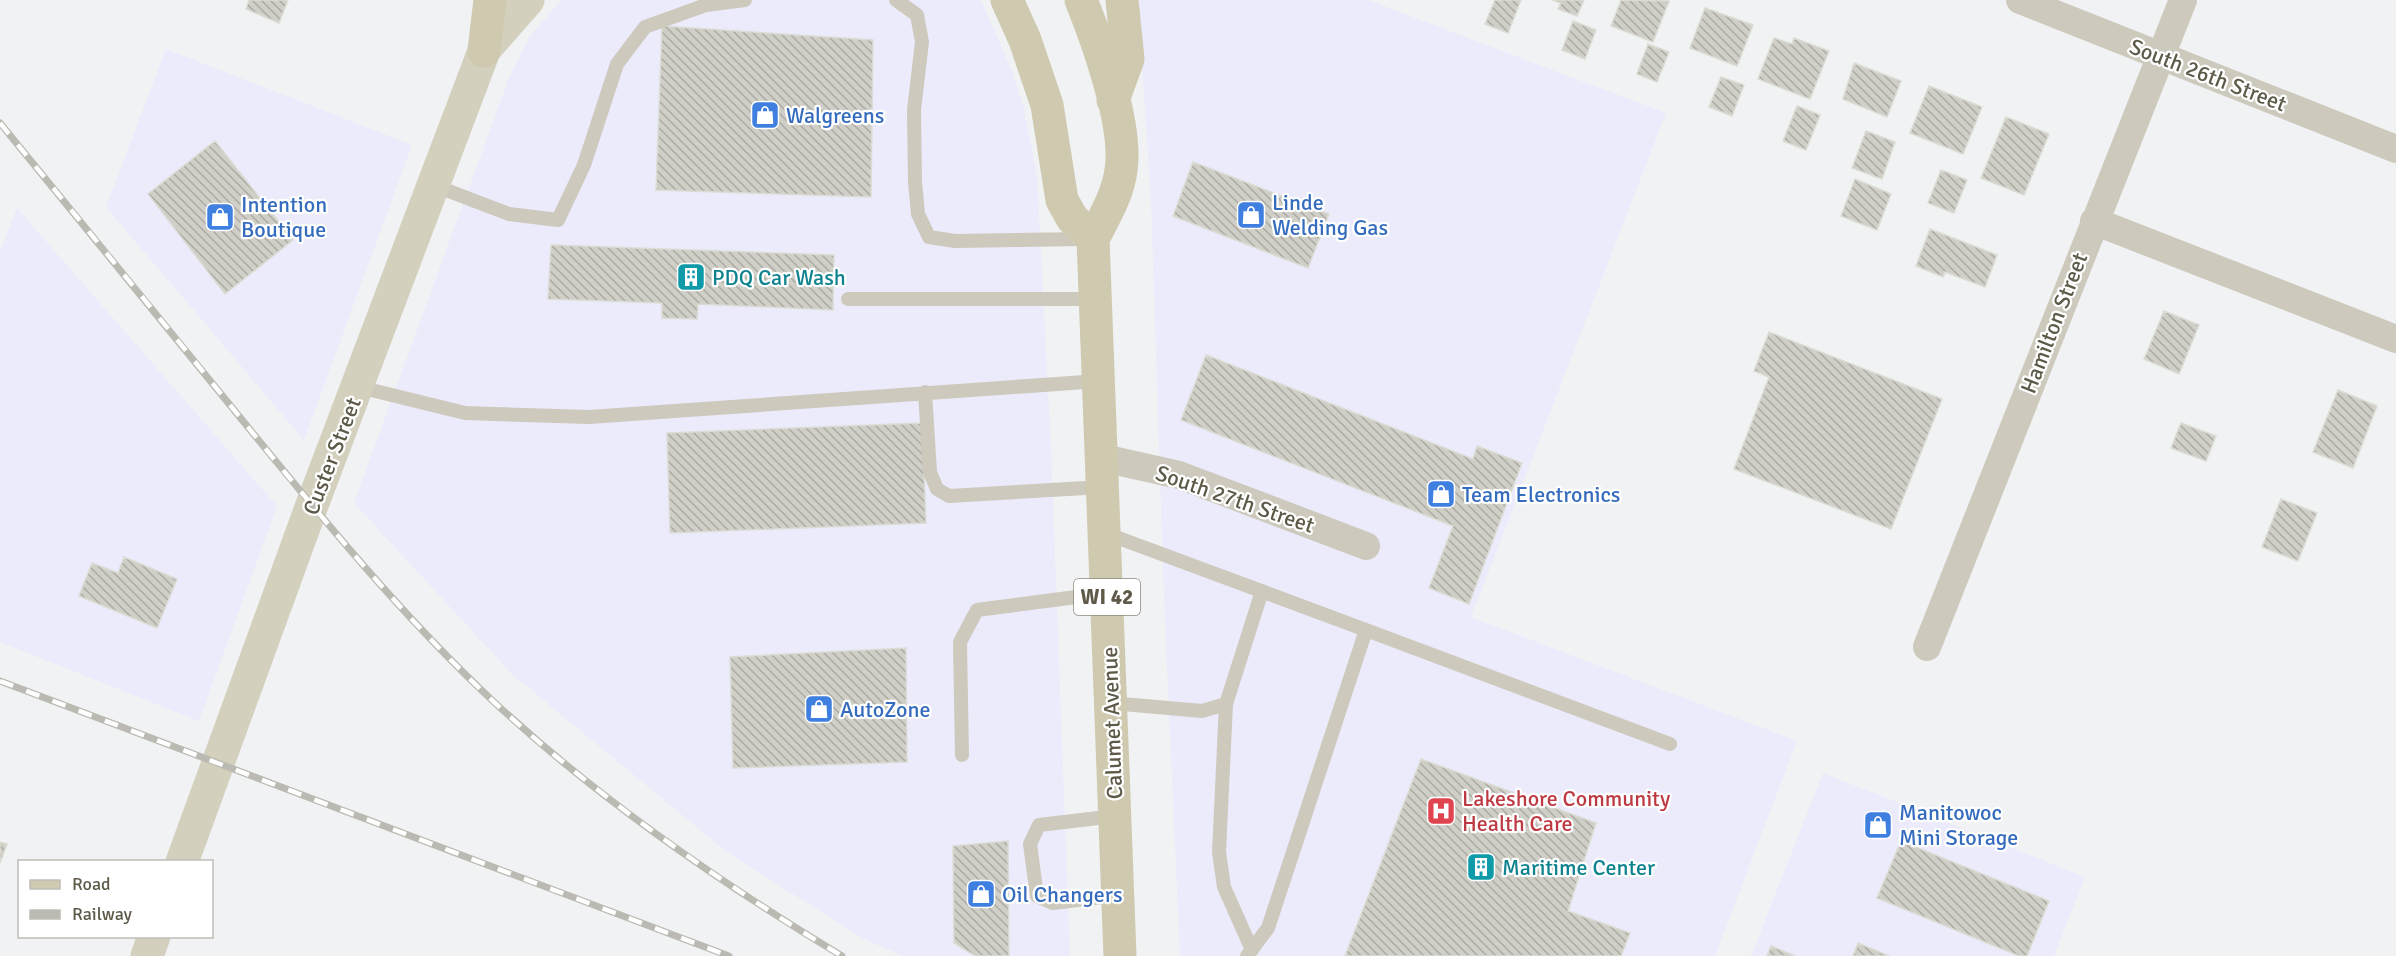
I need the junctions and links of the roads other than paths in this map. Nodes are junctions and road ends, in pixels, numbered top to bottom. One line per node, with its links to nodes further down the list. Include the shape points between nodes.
1 (490, 0): 11 (main road)
2 (498, 0): 11 (street, Custer Street)
3 (528, 0): 11 (street, Custer Street)
4 (745, 0): 15 (lane, via 706,5 645,27 617,64 584,165 558,220 509,214)
5 (896, 0): 17 (lane, via 917,15 922,42 914,110 915,182 918,214 929,237 955,241)
6 (1007, 0): 17 (main road, via 1047,105 1062,200 1072,218)
7 (1081, 0): 13 (main road, Calumet Avenue / WI 42)
8 (1122, 0): 13 (main road, via 1128,59)
9 (2020, 0): 12 (street, South 26th Street)
10 (2183, 0): 12 (street, Hamilton Street)
11 (484, 51): 15 (street, Custer Street)
12 (2161, 56): 14 (street, South 26th Street); 16 (street, Hamilton Street)
13 (1113, 100): 17 (main road, Calumet Avenue / WI 42, via 1120,134 1121,171 1114,196)
14 (2396, 149)
15 (433, 185): 22 (street, Custer Street)
16 (2094, 221): 20 (street); 30 (street, Hamilton Street)
17 (1093, 239): 19 (main road, Calumet Avenue / WI 42)
18 (848, 299): 19 (lane)
19 (1095, 299): 21 (main road, Calumet Avenue / WI 42)
20 (2396, 339)
21 (1099, 381): 23 (lane); 24 (main road, Calumet Avenue / WI 42)
22 (358, 387): 23 (lane, via 465,413 589,417); 36 (street, Custer Street)
23 (925, 392): 24 (lane, via 930,472 937,489 949,496)
24 (1103, 473): 25 (main road, Calumet Avenue / WI 42); 26 (street, South 27th Street, via 1179,475)
25 (1105, 533): 27 (lane); 28 (main road, Calumet Avenue / WI 42)
26 (1366, 546)
27 (1262, 591): 29 (lane); 32 (lane)
28 (1107, 593): 31 (main road, Calumet Avenue / WI 42); 34 (lane, via 976,610 960,642)
29 (1366, 630): 33 (lane); 39 (lane, via 1268,928)
30 (1927, 647)
31 (1111, 703): 32 (lane, via 1202,711); 35 (main road, Calumet Avenue / WI 42)
32 (1226, 704): 39 (lane, via 1219,852 1224,887)
33 (1670, 744)
34 (962, 755)
35 (1115, 816): 37 (main road, Calumet Avenue / WI 42); 37 (lane, via 1039,825 1030,844 1037,896 1053,903)
36 (182, 860)
37 (1118, 896): 41 (main road, Calumet Avenue / WI 42)
38 (153, 938): 40 (street)
39 (1250, 953)
40 (147, 956)
41 (1120, 956)

